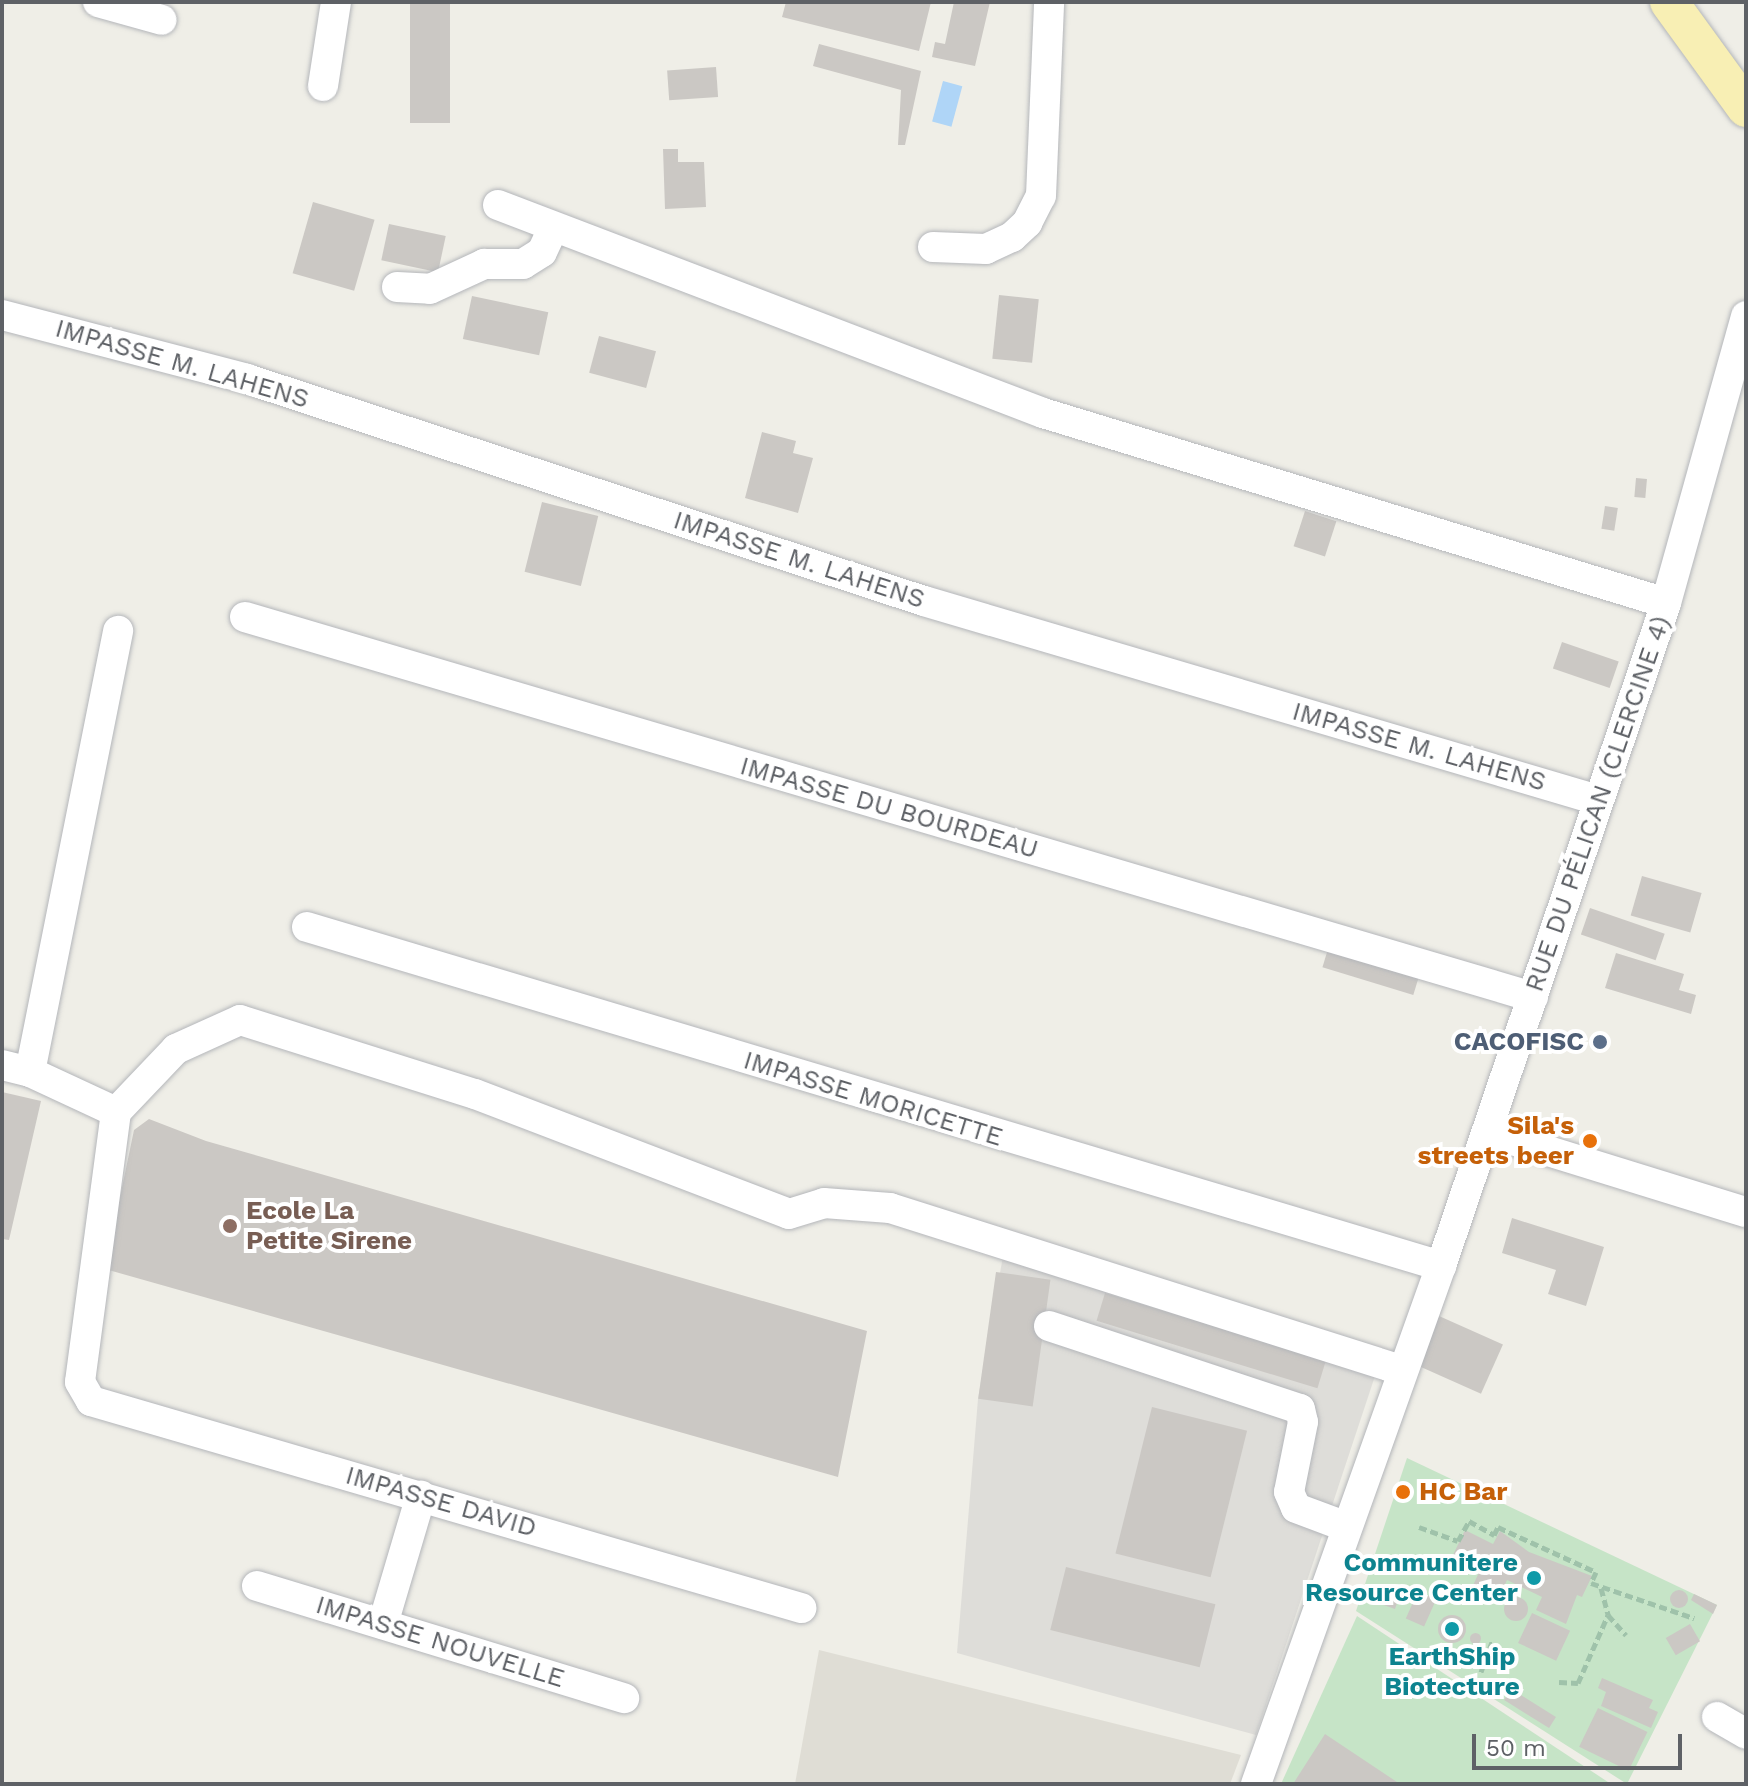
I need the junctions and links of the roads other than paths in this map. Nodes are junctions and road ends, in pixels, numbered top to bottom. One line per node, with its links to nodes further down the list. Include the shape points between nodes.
1 (98, 2): 5 (street)
2 (336, 2): 6 (street)
3 (1049, 2): 10 (street, via 1041,196 1027,223 1012,237 986,249)
4 (1669, 2): 7 (main road)
5 (162, 20)
6 (323, 86)
7 (1746, 108)
8 (498, 205): 9 (street)
9 (553, 228): 11 (street, via 542,252 523,264 484,264 430,289); 14 (street, via 1043,413)
10 (933, 247)
11 (397, 287)
12 (2, 315): 17 (street, IMPASSE M. LAHENS, via 247,379 924,601)
13 (1746, 316): 14 (street, RUE DU PÉLICAN (CLERCINE 4))
14 (1666, 603): 17 (street, RUE DU PÉLICAN (CLERCINE 4))
15 (245, 617): 19 (street, IMPASSE DU BOURDEAU)
16 (118, 631): 20 (street)
17 (1598, 800): 19 (street, RUE DU PÉLICAN (CLERCINE 4))
18 (307, 927): 24 (street, IMPASSE MORICETTE)
19 (1533, 997): 22 (street, RUE DU PÉLICAN (CLERCINE 4))
20 (16, 1068): 21 (street)
21 (116, 1112): 26 (street, via 176,1049 240,1020 475,1094 789,1214 824,1203 890,1208); 27 (street, IMPASSE DAVID, via 80,1382 83,1393 91,1401)
22 (1487, 1132): 23 (street); 24 (street, RUE DU PÉLICAN (CLERCINE 4))
23 (1746, 1212)
24 (1441, 1266): 26 (street, RUE DU PÉLICAN (CLERCINE 4))
25 (1049, 1326): 28 (street, via 1300,1409 1303,1422 1289,1492 1296,1508)
26 (1401, 1370): 28 (street, RUE DU PÉLICAN (CLERCINE 4))
27 (421, 1496): 30 (street, IMPASSE DAVID); 31 (street)
28 (1347, 1527): 35 (street, RUE DU PÉLICAN (CLERCINE 4))
29 (257, 1586): 31 (street, IMPASSE NOUVELLE)
30 (801, 1608)
31 (383, 1624): 32 (street, IMPASSE NOUVELLE)
32 (624, 1698)
33 (1717, 1717): 34 (street)
34 (1746, 1734)
35 (1256, 1784)

